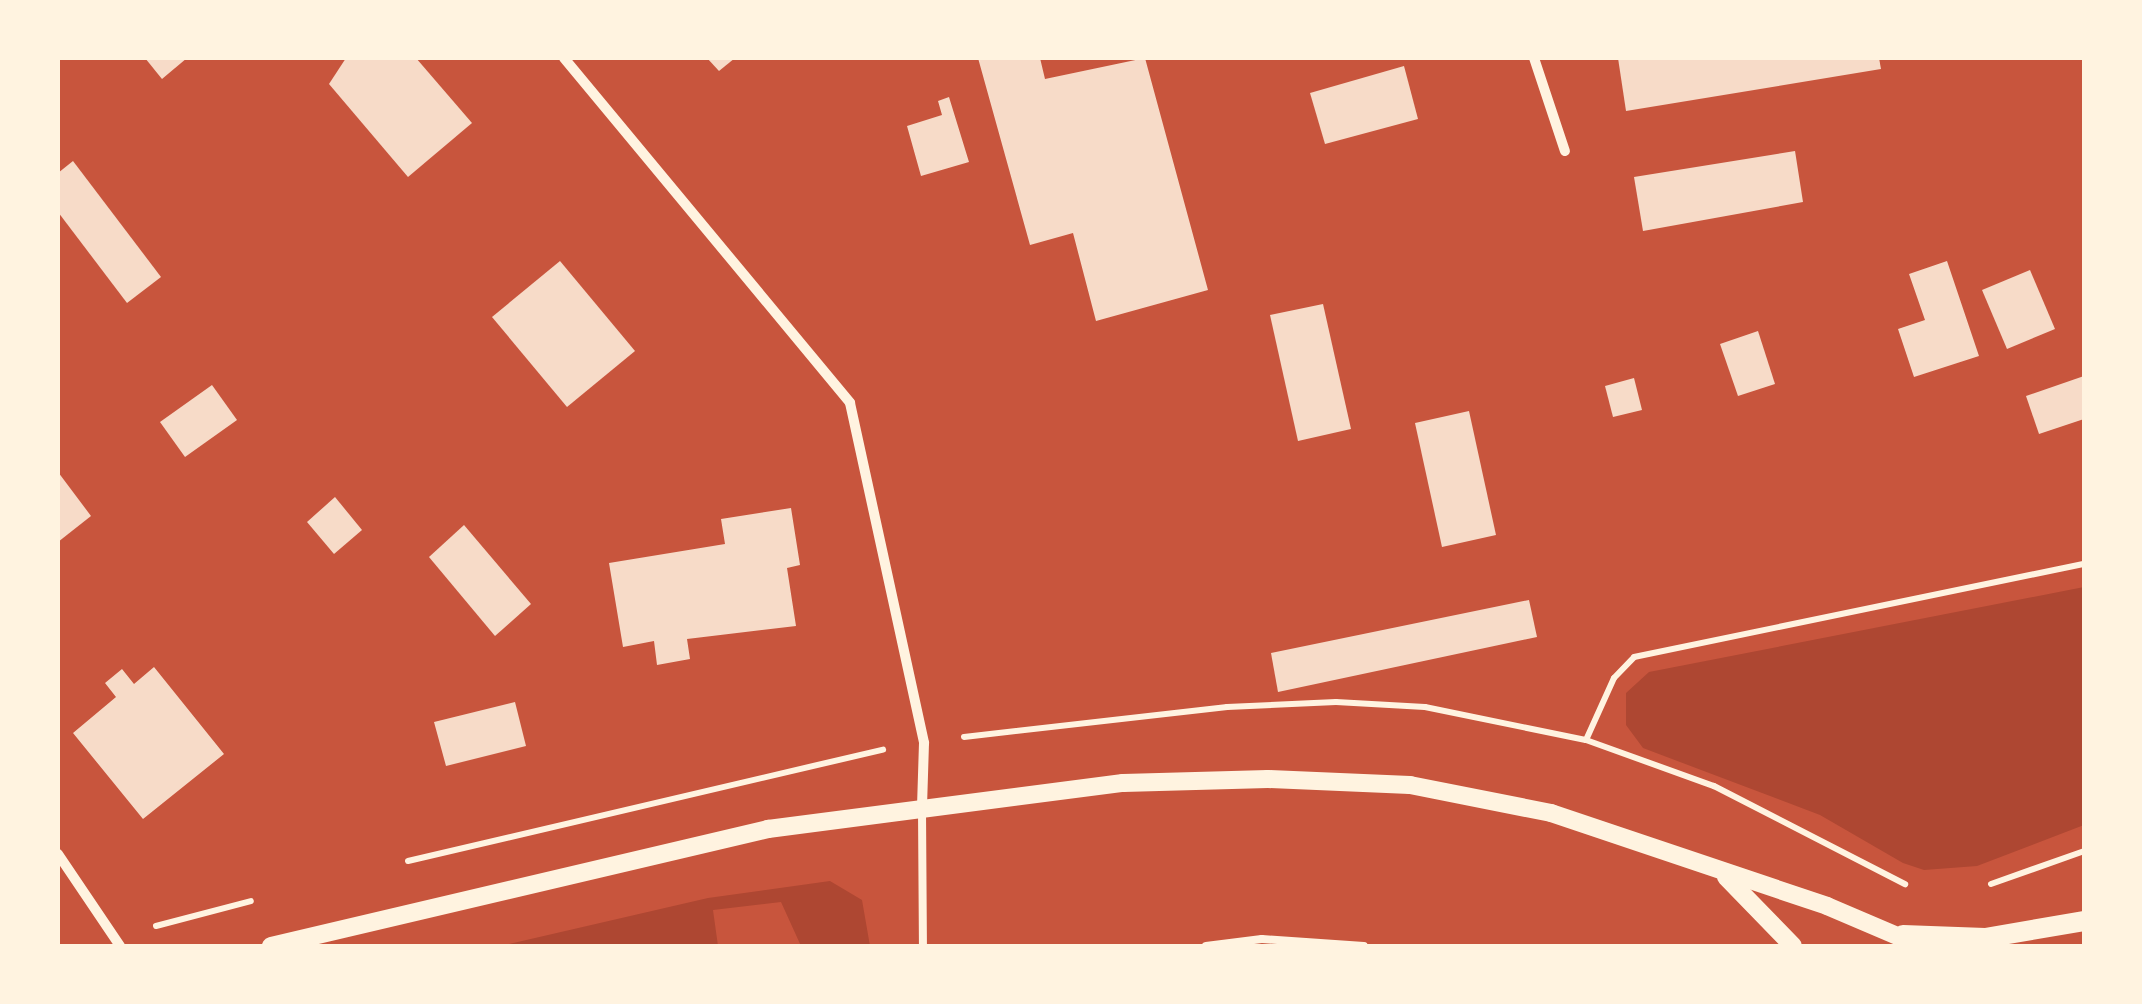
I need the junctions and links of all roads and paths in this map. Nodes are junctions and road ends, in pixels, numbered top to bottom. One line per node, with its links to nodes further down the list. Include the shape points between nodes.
1 (564, 58): 6 (street, via 850,403 924,743)
2 (1534, 58): 3 (street)
3 (1565, 151)
4 (2084, 564): 5 (path, via 1634,658 1614,678)
5 (1586, 740)
6 (922, 806): 10 (street, via 1123,783 1410,784 1550,813); 14 (street, via 656,850); 15 (lane)
7 (2084, 851): 9 (path)
8 (58, 854): 13 (street)
9 (2068, 858)
10 (1722, 873): 12 (street); 18 (street)
11 (2084, 921): 12 (main road, via 1985,938)
12 (1912, 941)
13 (120, 946)
14 (272, 946)
15 (923, 946)
16 (1206, 946): 17 (lane, via 1262,939)
17 (1364, 946)
18 (1794, 946)

